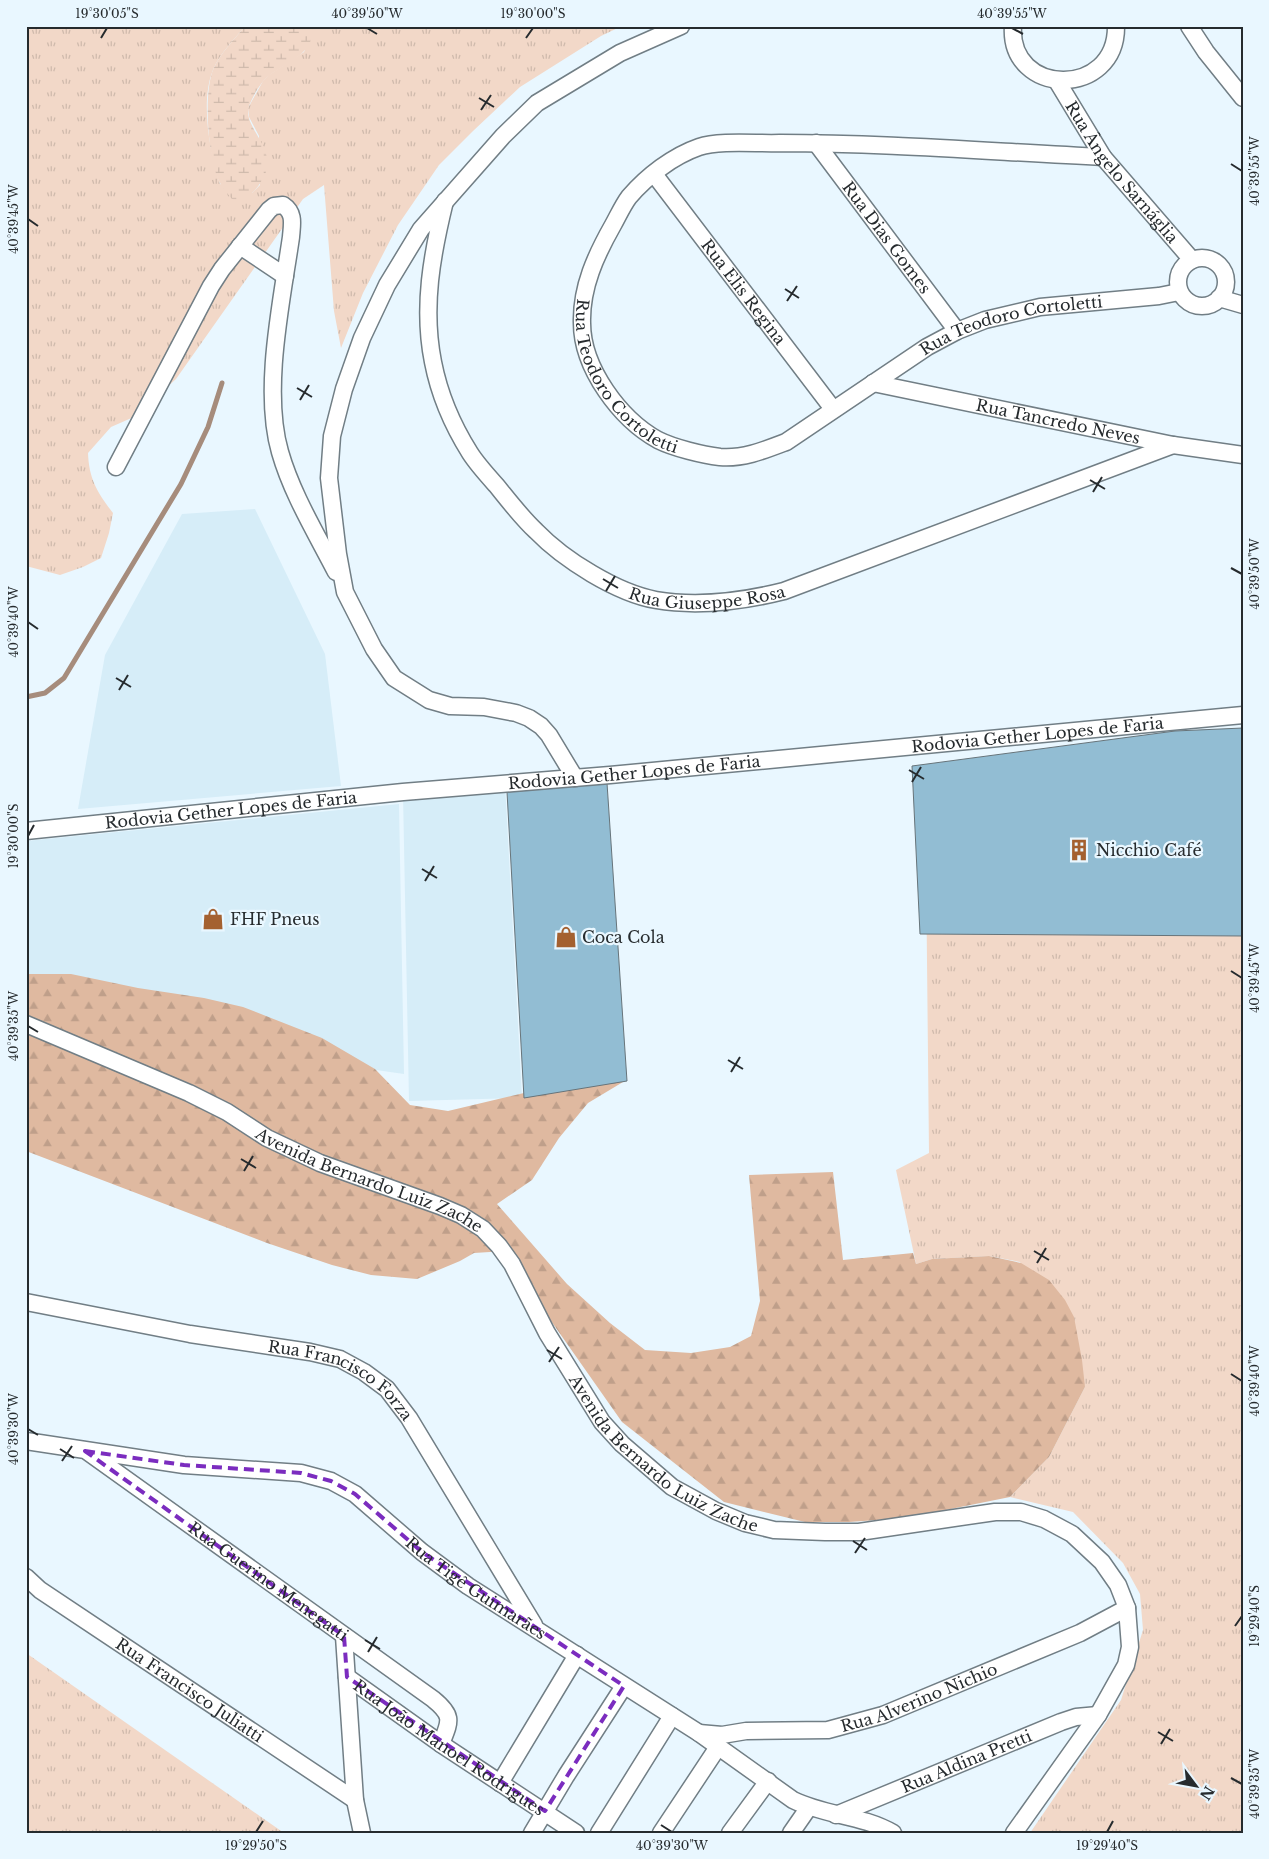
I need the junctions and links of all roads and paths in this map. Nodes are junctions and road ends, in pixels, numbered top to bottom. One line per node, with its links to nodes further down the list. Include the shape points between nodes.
1 (681, 26): 10 (street, via 620,53 537,103)
2 (1013, 26): 5 (street, via 1017,51 1026,66 1040,76)
3 (1190, 26): 6 (street, via 1206,52)
4 (1118, 27): 5 (street, via 1104,62 1091,74 1075,80)
5 (1057, 81): 8 (street, Rua Ângelo Sarnáglia)
6 (1243, 98)
7 (816, 143): 8 (street, Rua Teodoro Cortoletti); 9 (street, Rua Teodoro Cortoletti, via 701,147 680,156); 17 (street, Rua Dias Gomes)
8 (1103, 157): 12 (street, Rua Ângelo Sarnáglia)
9 (654, 174): 19 (street, Rua Elis Regina); 19 (street, Rua Teodoro Cortoletti, via 629,198 597,254 584,295 582,324 586,350 612,400 630,419 659,440 720,457 739,457 786,442)
10 (445, 201): 20 (street, Rua Giuseppe Rosa, via 430,271 429,298 433,362 453,420 470,454 536,532 605,582 636,595 656,600 699,602 758,597 784,590); 23 (street, via 421,229 387,285 362,338 344,389 332,436 329,478)
11 (240, 246): 13 (street); 13 (street, via 274,206 278,204 287,208 292,216); 22 (street, via 211,286)
12 (1192, 260): 14 (street, via 1178,277); 15 (street, via 1207,259 1220,267 1226,280)
13 (285, 276): 23 (street, via 273,374 280,451 296,494)
14 (1179, 292): 15 (street, via 1196,306 1211,305); 17 (street, Rua Teodoro Cortoletti, via 1040,307 1013,312)
15 (1219, 298): 16 (street)
16 (1243, 305)
17 (957, 331): 18 (street, Rua Teodoro Cortoletti)
18 (873, 383): 19 (street, Rua Teodoro Cortoletti); 20 (street, Rua Tancredo Neves)
19 (833, 408)
20 (1174, 445): 21 (street, Rua Tancredo Neves)
21 (1243, 455)
22 (116, 467)
23 (345, 592): 25 (street, via 374,649 394,678 429,700 450,706 484,707 528,718 549,735)
24 (1243, 715): 25 (street, Rodovia Gether Lopes de Faria)
25 (575, 778): 26 (street, Rodovia Gether Lopes de Faria, via 403,792)
26 (31, 831)
27 (26, 1024): 32 (street, Avenida Bernardo Luiz Zache, via 189,1093 227,1112 267,1138 320,1163 440,1206 483,1229 512,1264 546,1332 602,1422 648,1467 693,1500 745,1523 774,1530 859,1532 995,1512 1031,1514 1072,1534 1092,1552 1114,1578)
28 (26, 1302): 33 (street, Rua Francisco Forza, via 190,1334 310,1352 340,1359 364,1372 387,1389 409,1418)
29 (26, 1441): 30 (street, Rua Tigê Guimarães)
30 (85, 1451): 33 (street, Rua Tigê Guimarães, via 184,1465 301,1473 331,1481 355,1494 422,1552 468,1586); 34 (street, Rua Guerino Menegatti)
31 (26, 1577): 45 (street, Rua Francisco Juliatti, via 40,1590)
32 (1127, 1608): 38 (street, Avenida Bernardo Luiz Zache, via 1130,1647 1126,1665); 40 (street, Rua Alverino Nichio, via 1080,1633 883,1715 828,1730 746,1731 722,1735)
33 (537, 1630): 35 (street, Rua Tigê Guimarães)
34 (344, 1636): 36 (street); 41 (street, Rua Guerino Menegatti, via 444,1708 449,1714 449,1724)
35 (577, 1655): 37 (street, Rua Tigê Guimarães); 44 (street)
36 (346, 1677): 41 (street, Rua João Manoel Rodrigues); 45 (street)
37 (624, 1686): 39 (street, Rua Tigê Guimarães); 47 (street)
38 (1098, 1715): 48 (street, Rua Aldina Pretti, via 1061,1722); 58 (street, Avenida Bernardo Luiz Zache)
39 (672, 1716): 40 (street, Rua Tigê Guimarães); 53 (street)
40 (699, 1733): 42 (street, Rua Tigê Guimarães)
41 (441, 1744): 44 (street, Rua João Manoel Rodrigues)
42 (718, 1748): 43 (street, Rua Tigê Guimarães); 54 (street)
43 (768, 1781): 46 (street, Rua Tigê Guimarães, via 793,1800); 55 (street)
44 (500, 1783): 47 (street, Rua João Manoel Rodrigues)
45 (355, 1800): 50 (street)
46 (809, 1807): 48 (street, Rua Tigê Guimarães); 56 (street)
47 (545, 1811): 51 (street); 52 (street, Rua João Manoel Rodrigues)
48 (836, 1815): 49 (street, Rua Tigê Guimarães)
49 (857, 1826): 57 (street, Rua Tigê Guimarães)
50 (362, 1833)
51 (532, 1833)
52 (576, 1833)
53 (599, 1833)
54 (660, 1833)
55 (730, 1833)
56 (791, 1833)
57 (893, 1833)
58 (1014, 1833)

